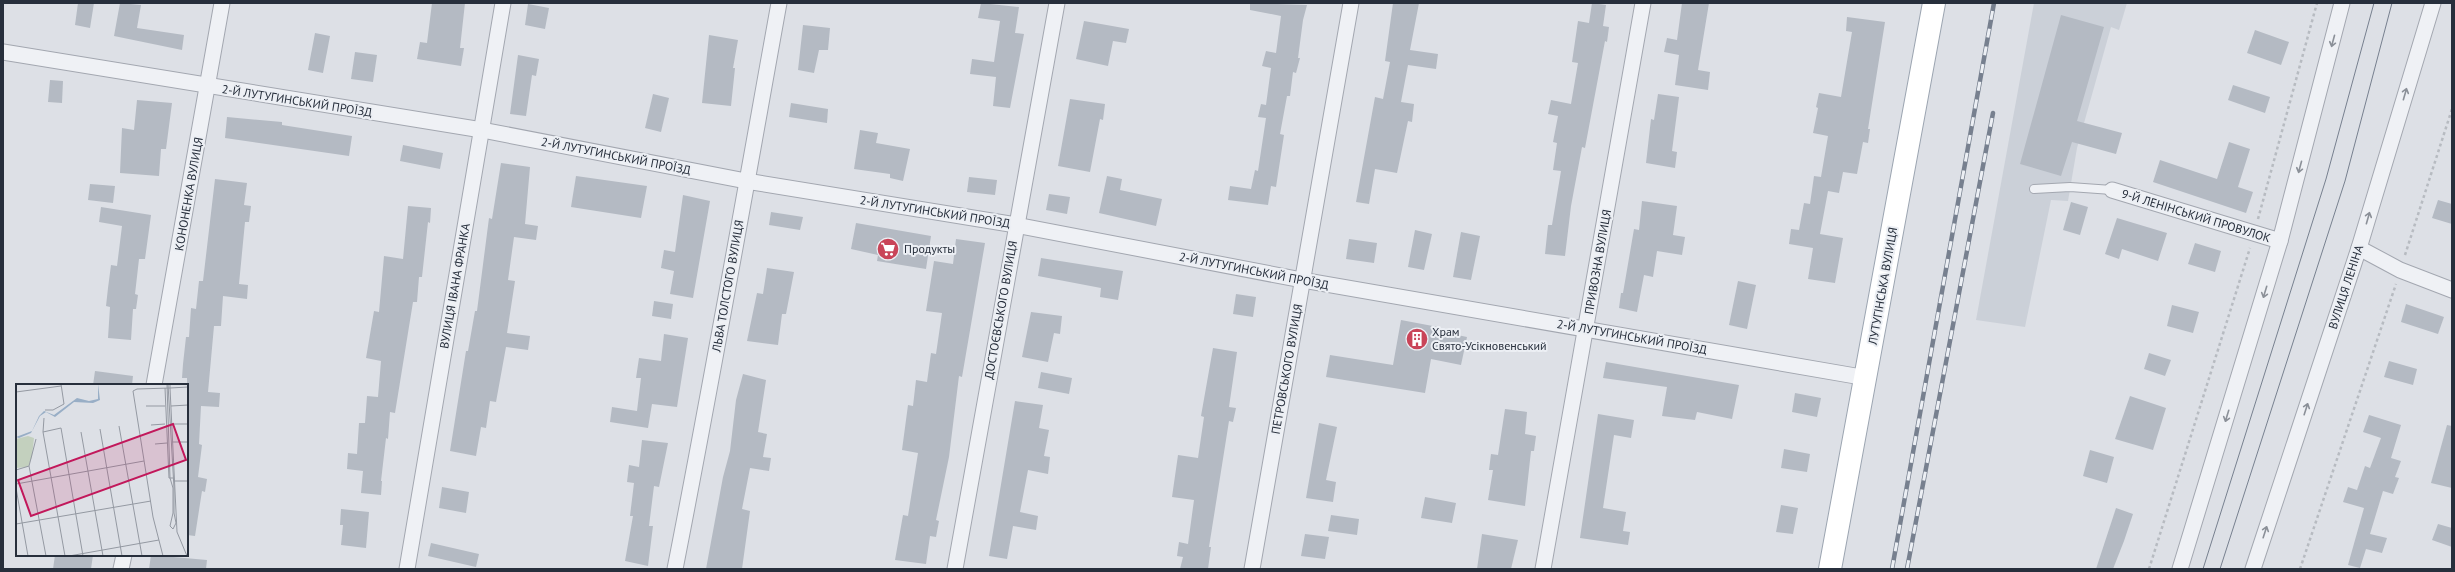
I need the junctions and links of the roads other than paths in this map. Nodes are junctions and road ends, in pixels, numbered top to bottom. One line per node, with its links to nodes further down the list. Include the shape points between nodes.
1 (222, 3): 11 (street, КОНОНЕНКА ВУЛИЦЯ)
2 (503, 3): 12 (street, ВУЛИЦЯ ІВАНА ФРАНКА)
3 (779, 3): 13 (street, ЛЬВА ТОЛСТОГО ВУЛИЦЯ)
4 (1057, 3): 16 (street, ДОСТОЄВСЬКОГО ВУЛИЦЯ)
5 (1351, 3): 19 (street, ПЕТРОВСЬКОГО ВУЛИЦЯ)
6 (1643, 3): 21 (street, ПРИВОЗНА ВУЛИЦЯ)
7 (1934, 3): 22 (main road, ЛУТУГІНСЬКА ВУЛИЦЯ)
8 (2342, 3): 17 (street, one-way to 17)
9 (2433, 3): 18 (street, ВУЛИЦЯ ЛЕНІНА, one-way to 9)
10 (3, 52): 11 (street, 2-Й ЛУТУГИНСЬКИЙ ПРОЇЗД)
11 (208, 87): 12 (street, 2-Й ЛУТУГИНСЬКИЙ ПРОЇЗД); 23 (street, КОНОНЕНКА ВУЛИЦЯ)
12 (482, 130): 13 (street, 2-Й ЛУТУГИНСЬКИЙ ПРОЇЗД); 26 (street, ВУЛИЦЯ ІВАНА ФРАНКА)
13 (746, 181): 16 (street, 2-Й ЛУТУГИНСЬКИЙ ПРОЇЗД); 27 (street, ЛЬВА ТОЛСТОГО ВУЛИЦЯ, via 724,299 712,384)
14 (2034, 189): 15 (lane, via 2070,187)
15 (2112, 190): 17 (street, 9-Й ЛЕНІНСЬКИЙ ПРОВУЛОК)
16 (1016, 225): 19 (street, 2-Й ЛУТУГИНСЬКИЙ ПРОЇЗД); 28 (street, ДОСТОЄВСЬКОГО ВУЛИЦЯ)
17 (2280, 241): 32 (street, one-way to 32)
18 (2359, 248): 20 (street, via 2400,270); 33 (street, ВУЛИЦЯ ЛЕНІНА, one-way to 18)
19 (1302, 280): 21 (street, 2-Й ЛУТУГИНСЬКИЙ ПРОЇЗД); 29 (street, ПЕТРОВСЬКОГО ВУЛИЦЯ)
20 (2452, 290)
21 (1586, 330): 22 (street, 2-Й ЛУТУГИНСЬКИЙ ПРОЇЗД); 30 (street, ПРИВОЗНА ВУЛИЦЯ)
22 (1867, 378): 31 (main road, ЛУТУГІНСЬКА ВУЛИЦЯ)
23 (154, 384)
24 (124, 556): 25 (street)
25 (121, 569)
26 (407, 569)
27 (675, 569)
28 (955, 569)
29 (1252, 569)
30 (1543, 569)
31 (1830, 569)
32 (2180, 569)
33 (2253, 569)

